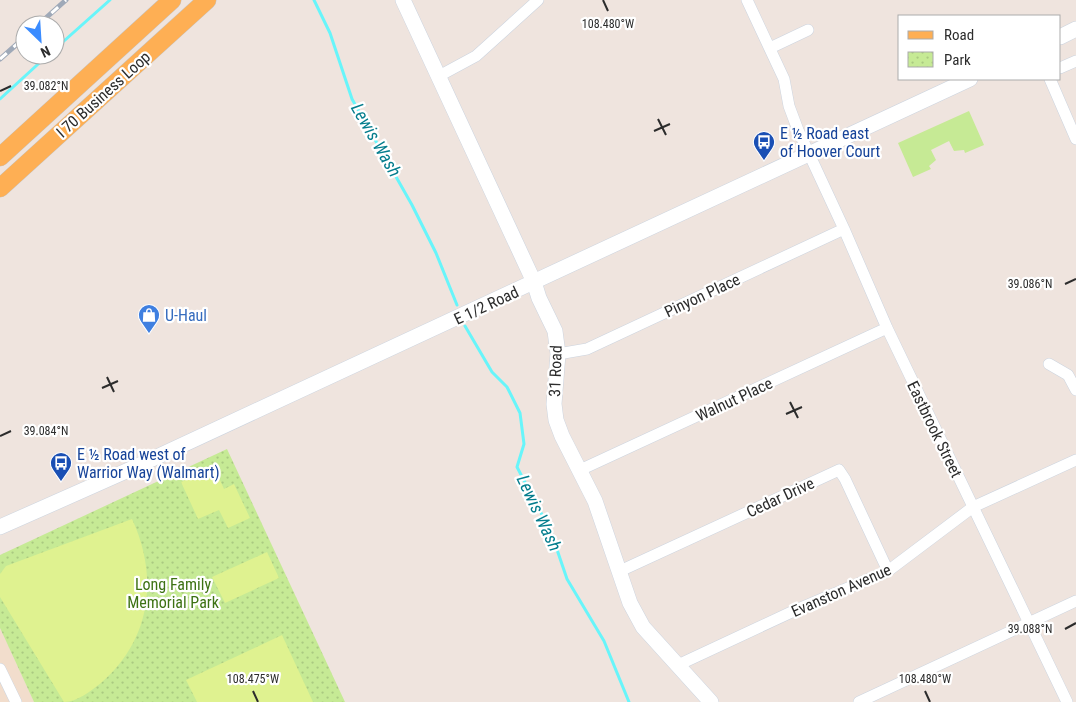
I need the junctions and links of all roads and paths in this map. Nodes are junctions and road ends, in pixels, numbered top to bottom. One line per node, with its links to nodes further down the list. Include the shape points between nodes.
1 (172, 0): 17 (main road, I 70 Business Loop)
2 (207, 0): 18 (main road, I 70 Business Loop)
3 (403, 0): 12 (main road, 31 Road)
4 (538, 0): 12 (street, via 476,56)
5 (747, 0): 9 (street, Eastbrook Street)
6 (1076, 29): 8 (main road)
7 (808, 30): 9 (street)
8 (1061, 36)
9 (770, 48): 16 (street, Eastbrook Street)
10 (1076, 61): 11 (street)
11 (1061, 68)
12 (439, 76): 20 (main road, 31 Road)
13 (968, 80): 16 (main road, E 1/2 Road)
14 (1050, 80): 15 (street)
15 (1076, 139)
16 (809, 153): 19 (street, Eastbrook Street); 20 (main road, E 1/2 Road)
17 (0, 157)
18 (0, 188)
19 (844, 229): 21 (street, Eastbrook Street); 22 (street, Pinyon Place, via 587,349)
20 (534, 282): 22 (main road, 31 Road, via 555,331); 28 (main road, E 1/2 Road)
21 (887, 328): 26 (street, Walnut Place); 27 (street, Eastbrook Street)
22 (558, 354): 26 (main road, 31 Road, via 556,420)
23 (1049, 364): 24 (street, via 1068,376)
24 (1076, 390)
25 (1076, 460): 27 (street, Evanston Avenue)
26 (580, 470): 30 (main road, 31 Road, via 596,501)
27 (973, 507): 29 (street, Evanston Avenue); 32 (street, Eastbrook Street)
28 (0, 527)
29 (888, 571): 30 (street, Cedar Drive, via 838,470); 33 (street, Evanston Avenue)
30 (620, 572): 33 (main road, 31 Road, via 640,621)
31 (1076, 601): 32 (street)
32 (1028, 622): 37 (street); 38 (street, Eastbrook Street)
33 (678, 665): 36 (main road, 31 Road)
34 (0, 669): 35 (street)
35 (16, 702)
36 (710, 702)
37 (859, 702)
38 (1067, 702)

